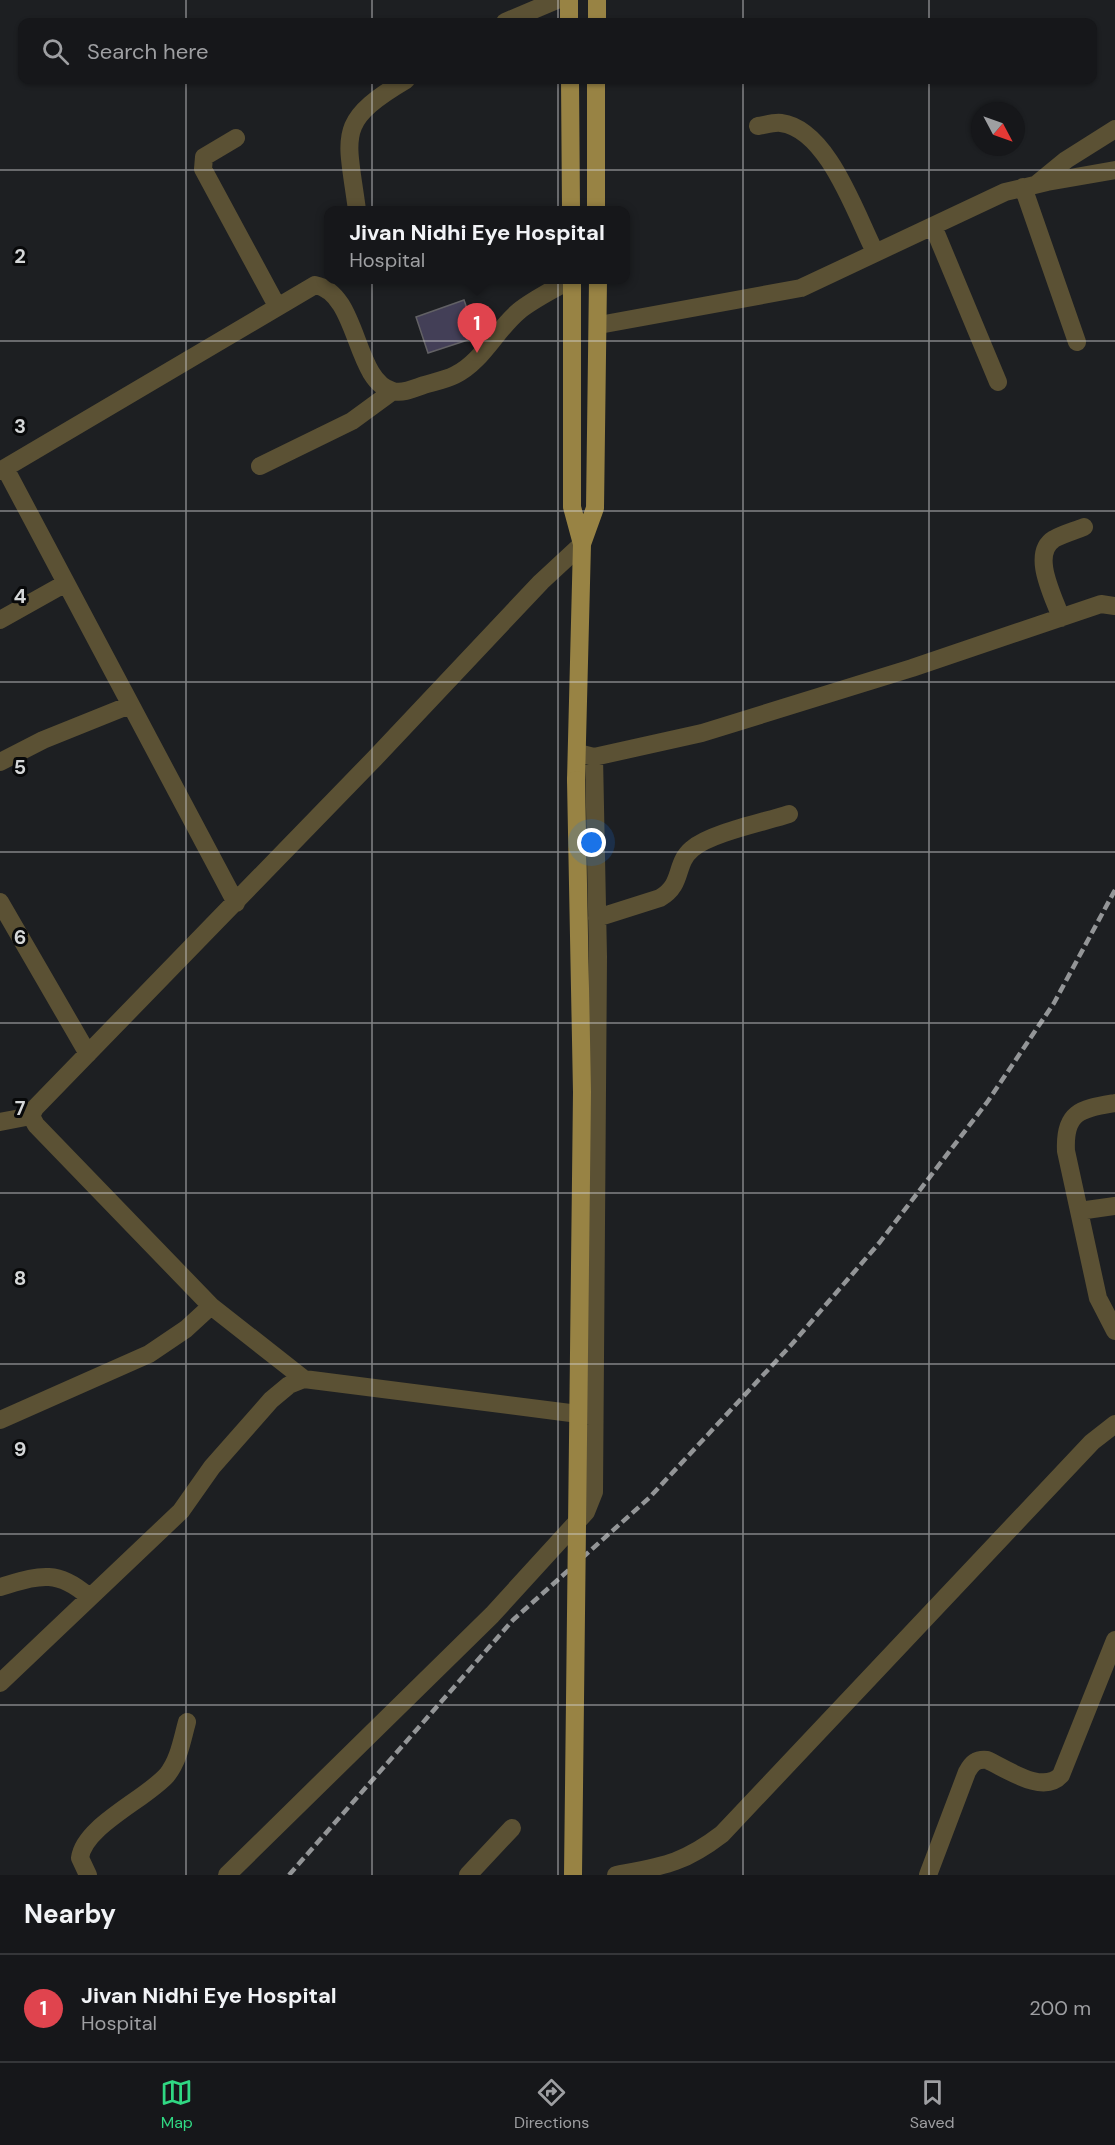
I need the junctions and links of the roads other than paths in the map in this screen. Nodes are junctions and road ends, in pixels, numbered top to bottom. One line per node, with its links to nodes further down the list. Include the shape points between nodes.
1 (557, 0): 4 (street)
2 (569, 0): 5 (main road)
3 (597, 0): 6 (main road)
4 (514, 18)
5 (569, 18)
6 (597, 18)
7 (399, 84): 15 (street, via 372,100 354,120 350,135)
8 (570, 84): 16 (main road)
9 (596, 84): 17 (main road)
10 (758, 126): 19 (street, via 791,125 821,147)
11 (1115, 129): 14 (street)
12 (236, 138): 23 (street, via 204,157 203,169)
13 (1115, 170): 14 (street)
14 (1030, 186): 18 (street, via 1005,192); 25 (street)
15 (357, 206)
16 (571, 206)
17 (596, 206)
18 (933, 226): 19 (street); 26 (street)
19 (875, 252): 24 (street, via 801,288)
20 (563, 284): 27 (street, via 505,323 480,355 455,375 402,392)
21 (571, 284): 31 (main road, via 572,507)
22 (598, 284): 24 (main road)
23 (277, 306): 27 (street, via 315,285 324,287 339,301 368,366 380,383); 29 (street)
24 (599, 325): 31 (main road, via 595,508)
25 (1077, 342)
26 (998, 382)
27 (393, 391): 28 (street, via 352,421)
28 (260, 466)
29 (2, 470): 32 (street)
30 (1084, 526): 34 (street, via 1053,540 1041,559)
31 (582, 544): 37 (main road); 42 (street, via 541,582)
32 (66, 583): 35 (street); 36 (street)
33 (1115, 605): 34 (street, via 1101,604)
34 (1061, 618): 38 (street, via 702,733)
35 (0, 620)
36 (130, 705): 39 (street); 42 (street)
37 (576, 753): 38 (street); 67 (main road, bridge, via 582,1092)
38 (594, 757): 43 (street)
39 (0, 762)
40 (789, 814): 43 (street, via 704,841 682,860 670,893)
41 (0, 902): 44 (street)
42 (236, 903): 44 (street)
43 (597, 918): 54 (street)
44 (88, 1054): 46 (street)
45 (1115, 1103): 49 (street, via 1086,1108 1072,1118 1065,1132)
46 (31, 1116): 47 (street); 51 (street)
47 (0, 1122)
48 (1115, 1206): 49 (street)
49 (1079, 1211): 50 (street)
50 (1107, 1297): 52 (street)
51 (211, 1306): 53 (street); 55 (street, via 149,1354)
52 (1115, 1331)
53 (304, 1379): 54 (street); 58 (street, via 271,1400 212,1467 181,1511)
54 (595, 1416): 65 (street, via 594,1492 586,1512 492,1615)
55 (0, 1420)
56 (1115, 1424): 68 (street, via 1092,1443 722,1834 696,1854 671,1864)
57 (0, 1587): 58 (street, via 34,1577 54,1577 68,1580)
58 (88, 1596): 61 (street)
59 (1115, 1640): 60 (street)
60 (1110, 1666): 69 (street, via 1056,1781 1041,1784 987,1760 972,1763)
61 (0, 1683)
62 (187, 1722): 64 (street, via 179,1752 166,1776 86,1841 80,1858)
63 (512, 1828): 66 (street)
64 (88, 1875)
65 (227, 1875)
66 (468, 1875)
67 (573, 1875)
68 (616, 1875)
69 (928, 1875)

